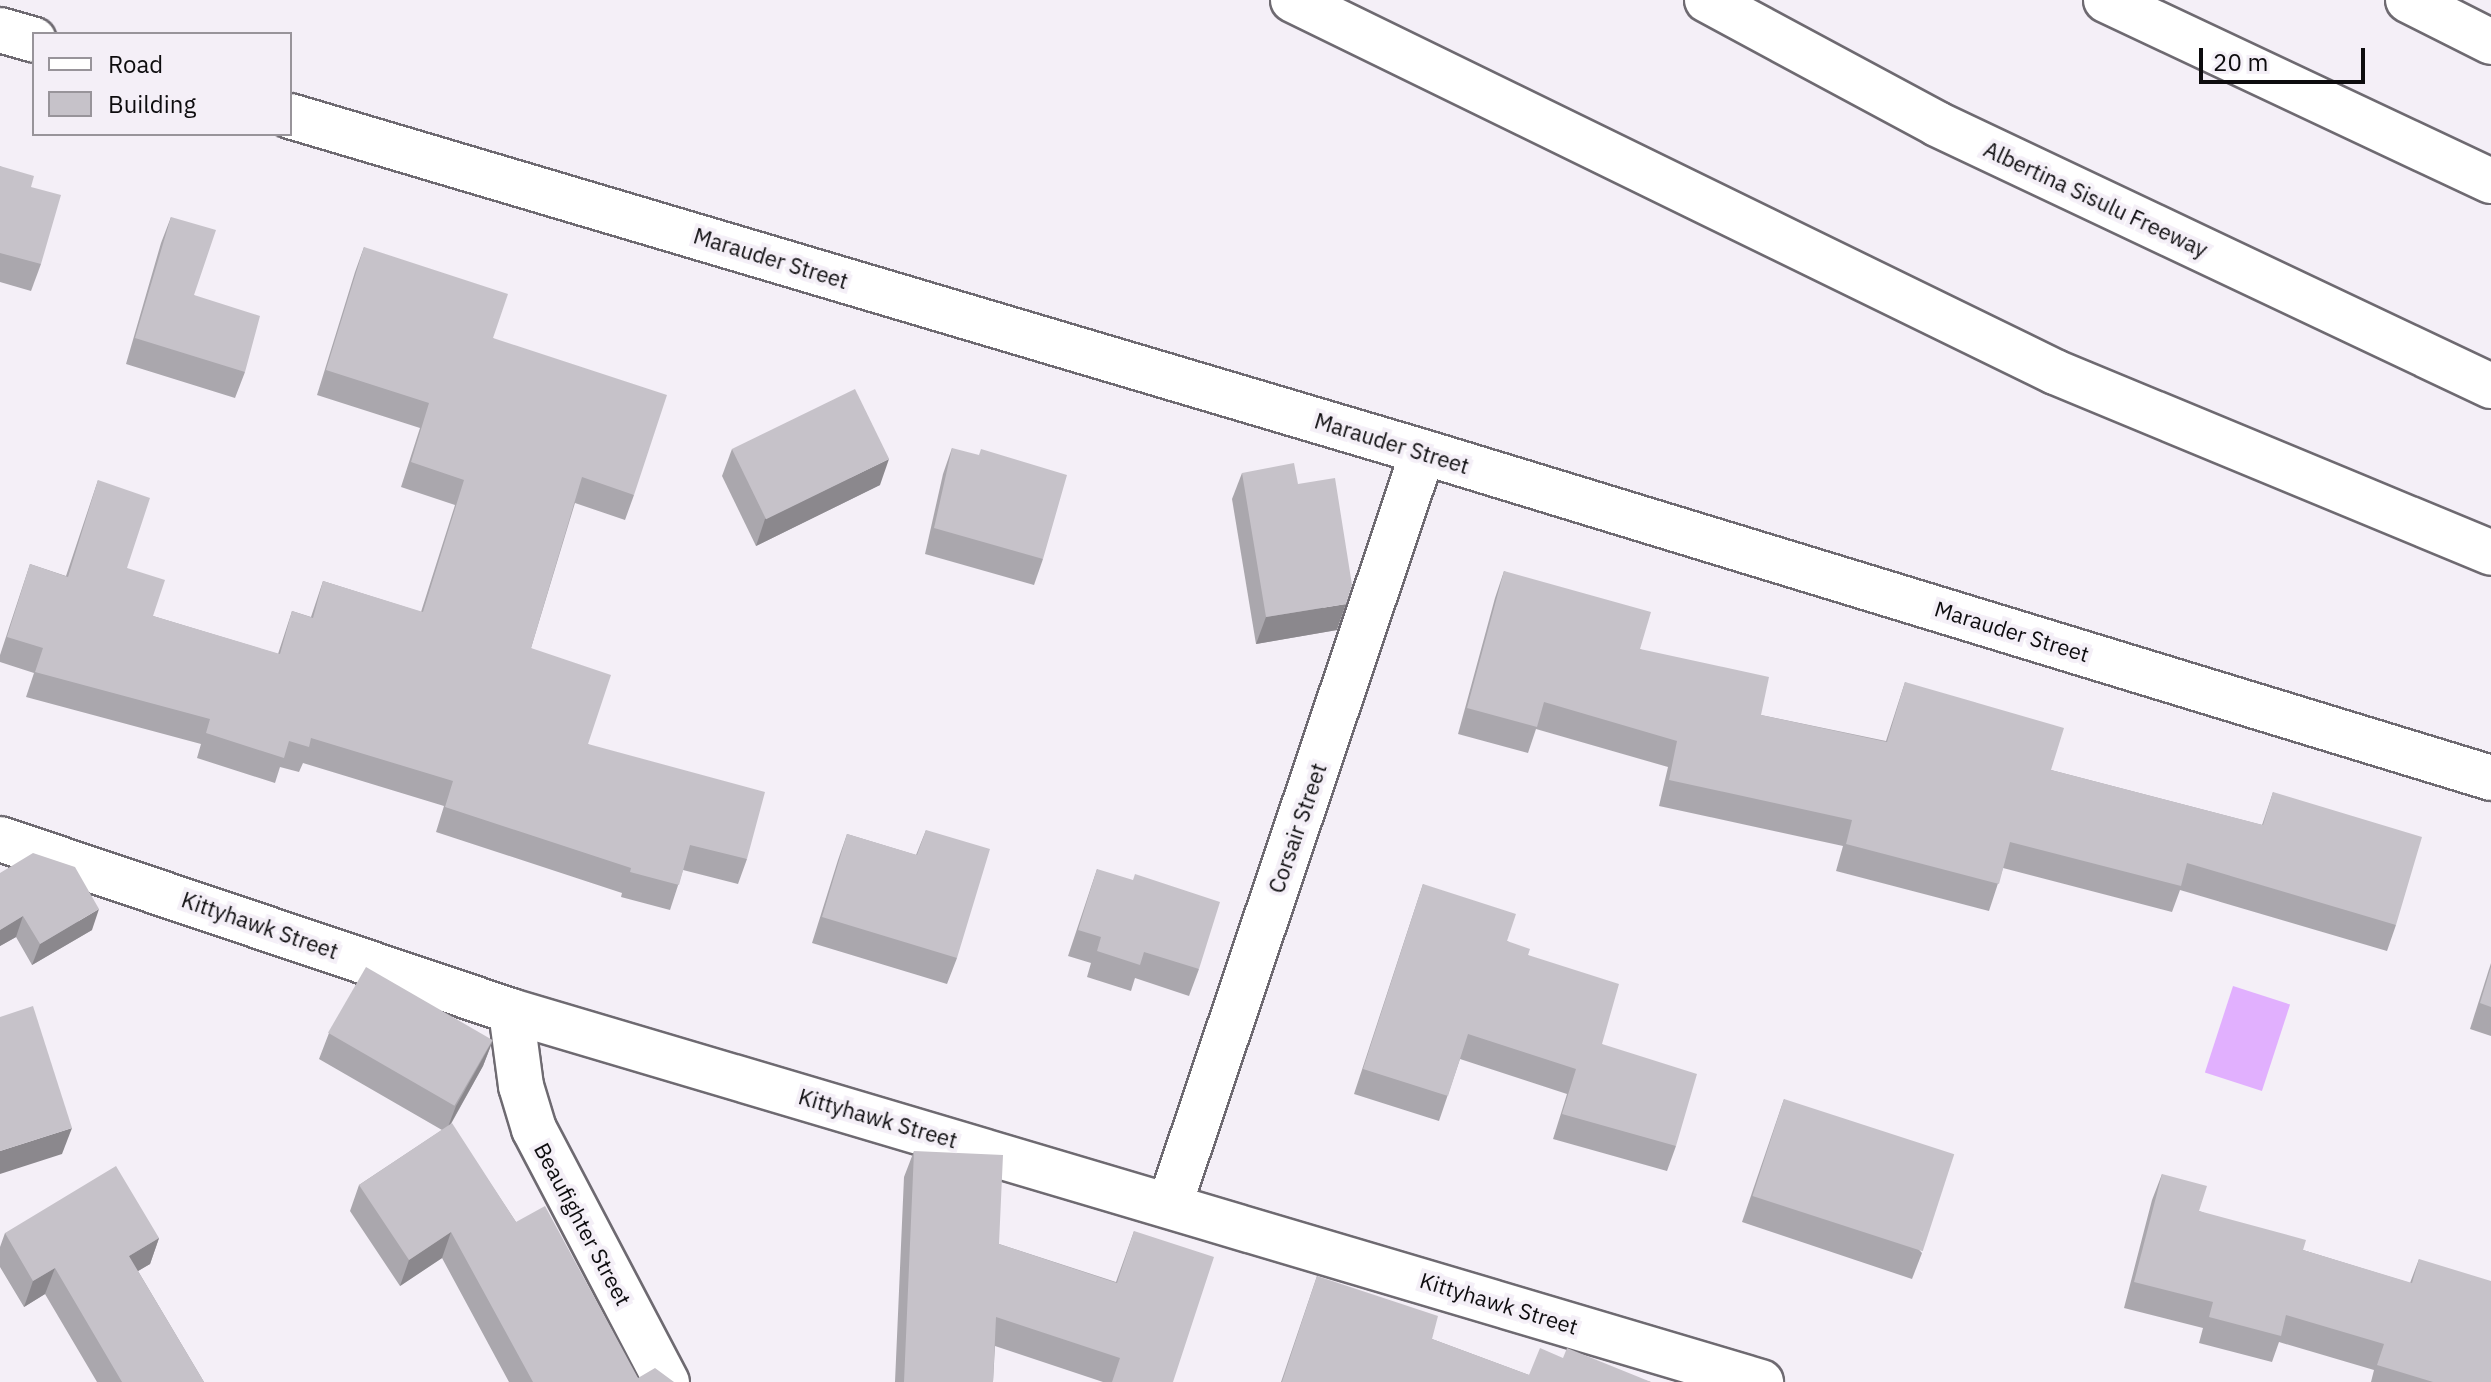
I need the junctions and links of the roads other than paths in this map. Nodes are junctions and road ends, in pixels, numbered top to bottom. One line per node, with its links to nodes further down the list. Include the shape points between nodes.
1 (1293, 0): 12 (main road, via 2055,372)
2 (1707, 0): 10 (main road, Albertina Sisulu Freeway, via 1937,124)
3 (2106, 0): 9 (main road)
4 (2408, 0): 7 (main road)
5 (0, 30): 6 (main road)
6 (32, 39)
7 (2491, 42)
8 (292, 117): 11 (main road, Marauder Street)
9 (2491, 181)
10 (2491, 386)
11 (1423, 452): 13 (main road, Marauder Street); 16 (main road, Corsair Street)
12 (2491, 553)
13 (2491, 778)
14 (0, 839): 15 (main road, Kittyhawk Street)
15 (511, 1011): 16 (main road, Kittyhawk Street); 17 (main road, Beaufighter Street, via 534,1129)
16 (1170, 1204): 18 (main road, Kittyhawk Street)
17 (667, 1382)
18 (1761, 1382)

